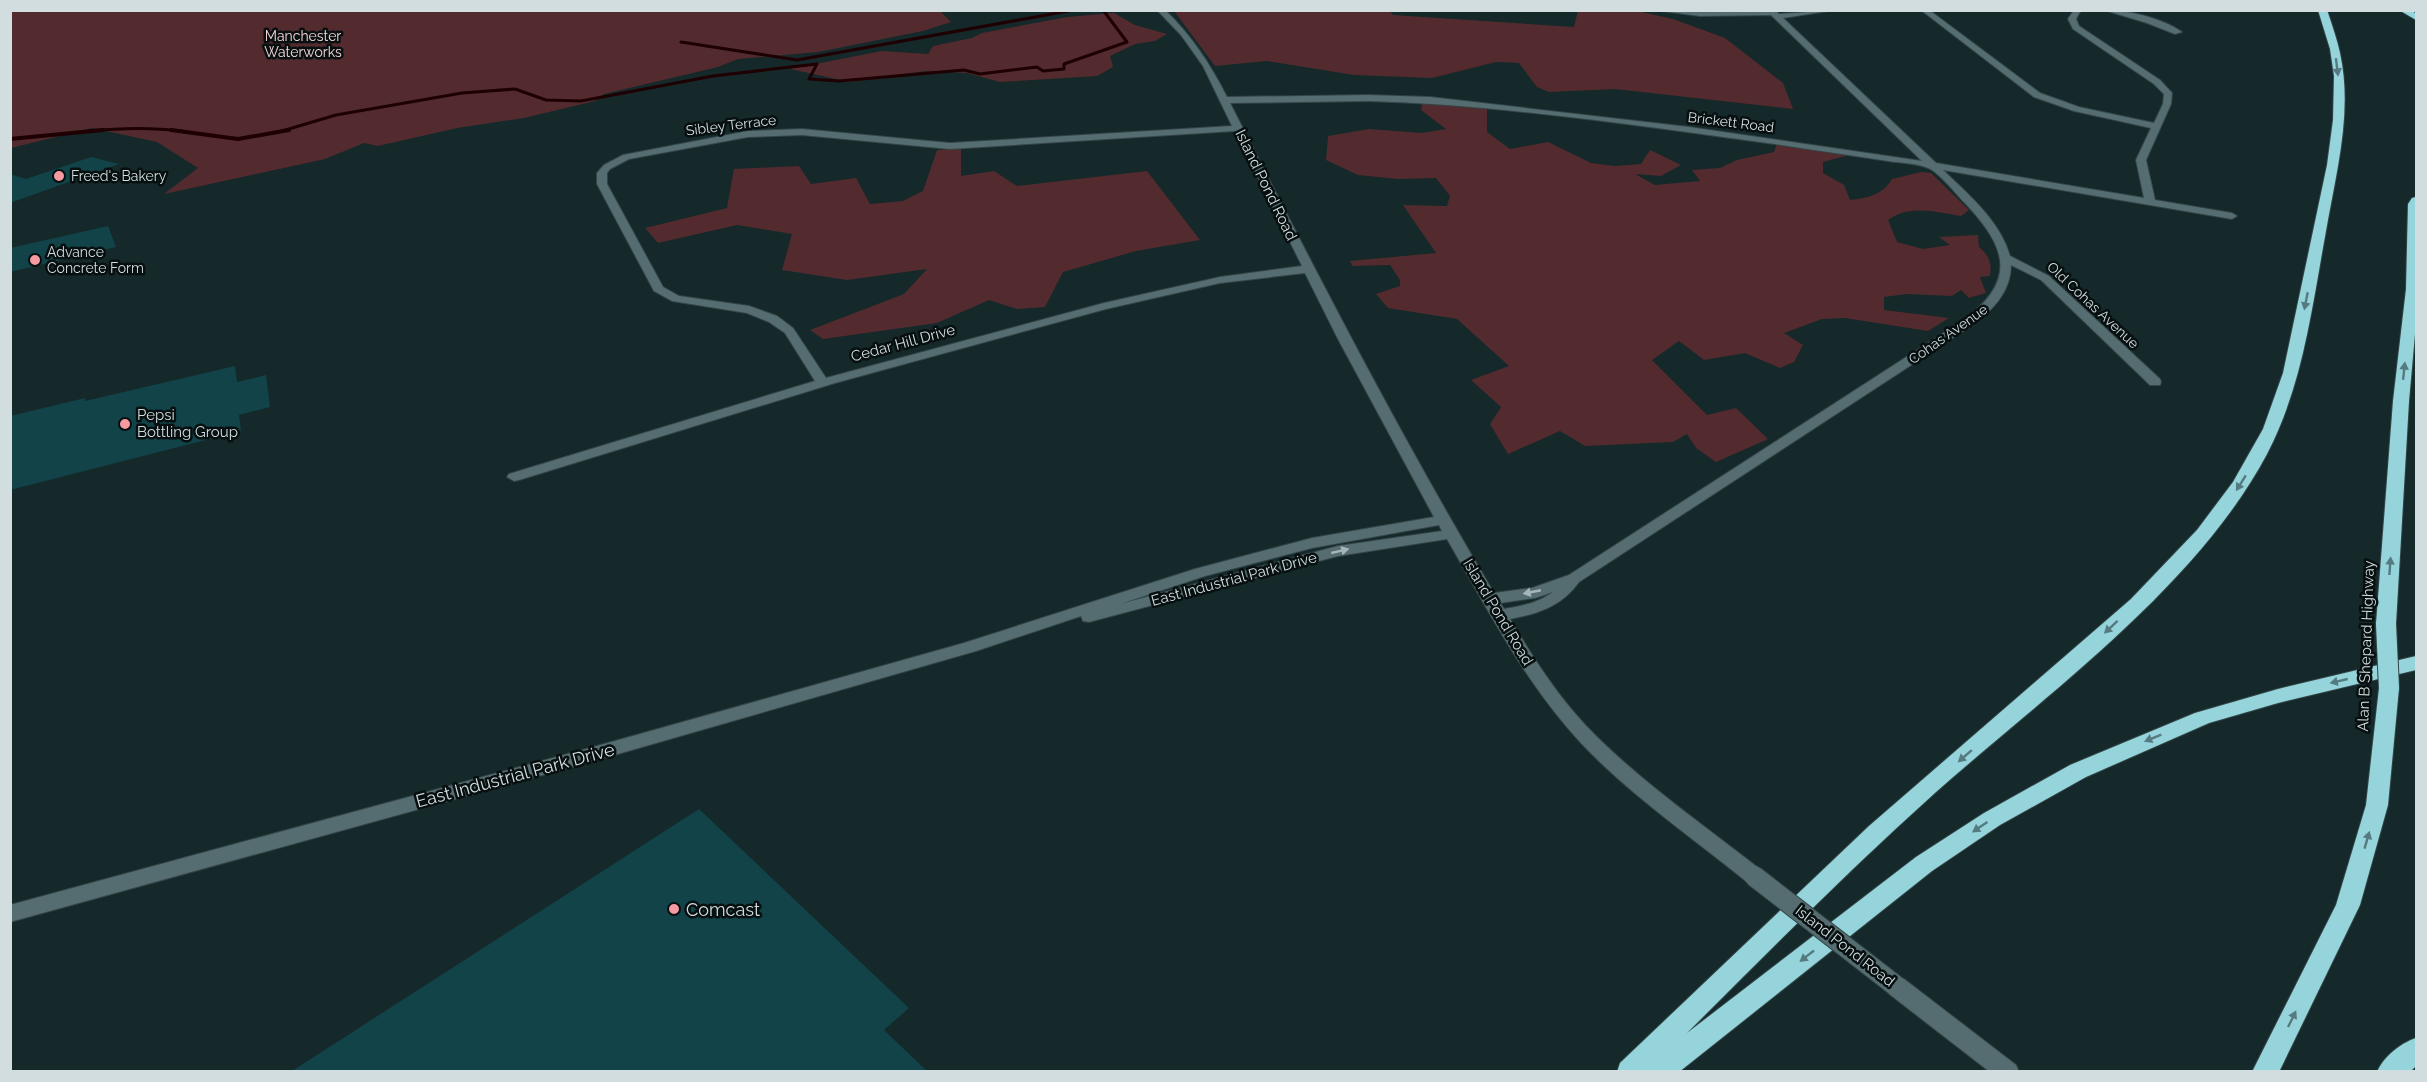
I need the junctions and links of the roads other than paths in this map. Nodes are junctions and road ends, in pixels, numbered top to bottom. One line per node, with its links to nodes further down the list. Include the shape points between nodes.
1 (1160, 10): 12 (street, Island Pond Road, via 1200,55)
2 (1657, 10): 9 (street)
3 (1832, 10): 9 (street)
4 (1924, 10): 13 (street, via 2037,95 2077,109)
5 (2078, 10): 13 (street, via 2072,19 2076,27 2168,93)
6 (2107, 10): 11 (street)
7 (2322, 10): 31 (highway, one-way to 31, via 2336,56 2340,91 2322,216 2291,375 2260,454 2234,495 2200,539 2158,583 1877,832)
8 (2403, 10): 10 (highway)
9 (1773, 14): 15 (street)
10 (2416, 17)
11 (2178, 32)
12 (1223, 100): 14 (street, Island Pond Road); 15 (street, Brickett Road, via 1430,100 1763,139)
13 (2156, 126): 17 (street, via 2141,160)
14 (1237, 128): 20 (street, Island Pond Road); 22 (street, Sibley Terrace, via 950,146 776,132 639,153 607,167 602,173 602,184 658,289 676,299 749,310 773,319 789,331)
15 (1930, 165): 17 (street, Brickett Road); 19 (street, via 1992,227)
16 (2416, 201): 34 (highway, Alan B Shepard Highway, one-way to 16, bridge, via 2348,905 2377,805 2389,688 2386,624 2413,288)
17 (2150, 202): 18 (street, Brickett Road)
18 (2232, 216)
19 (2006, 258): 21 (street, Old Cohas Avenue, via 2045,278); 25 (street, Cohas Avenue, via 1998,293 1976,317)
20 (1307, 269): 22 (street, Cedar Hill Drive, via 1170,290); 24 (street, Island Pond Road)
21 (2155, 382)
22 (823, 383): 23 (street, Cedar Hill Drive)
23 (514, 477)
24 (1447, 527): 26 (street, Island Pond Road); 29 (street, East Industrial Park Drive, via 1019,633)
25 (1574, 578): 26 (street, Cohas Avenue, one-way to 26, via 1535,593); 27 (street, Cohas Avenue, via 1554,601)
26 (1489, 599): 27 (street, Island Pond Road)
27 (1498, 615): 33 (street, Island Pond Road, bridge, via 1558,704 1589,740 1628,775)
28 (2416, 663): 32 (highway, one-way to 32, via 2202,718 2078,771 1992,819 1924,864)
29 (10, 914)
30 (2416, 1050): 35 (highway)
31 (1630, 1071)
32 (1658, 1071)
33 (2008, 1071)
34 (2265, 1071)
35 (2390, 1071)

